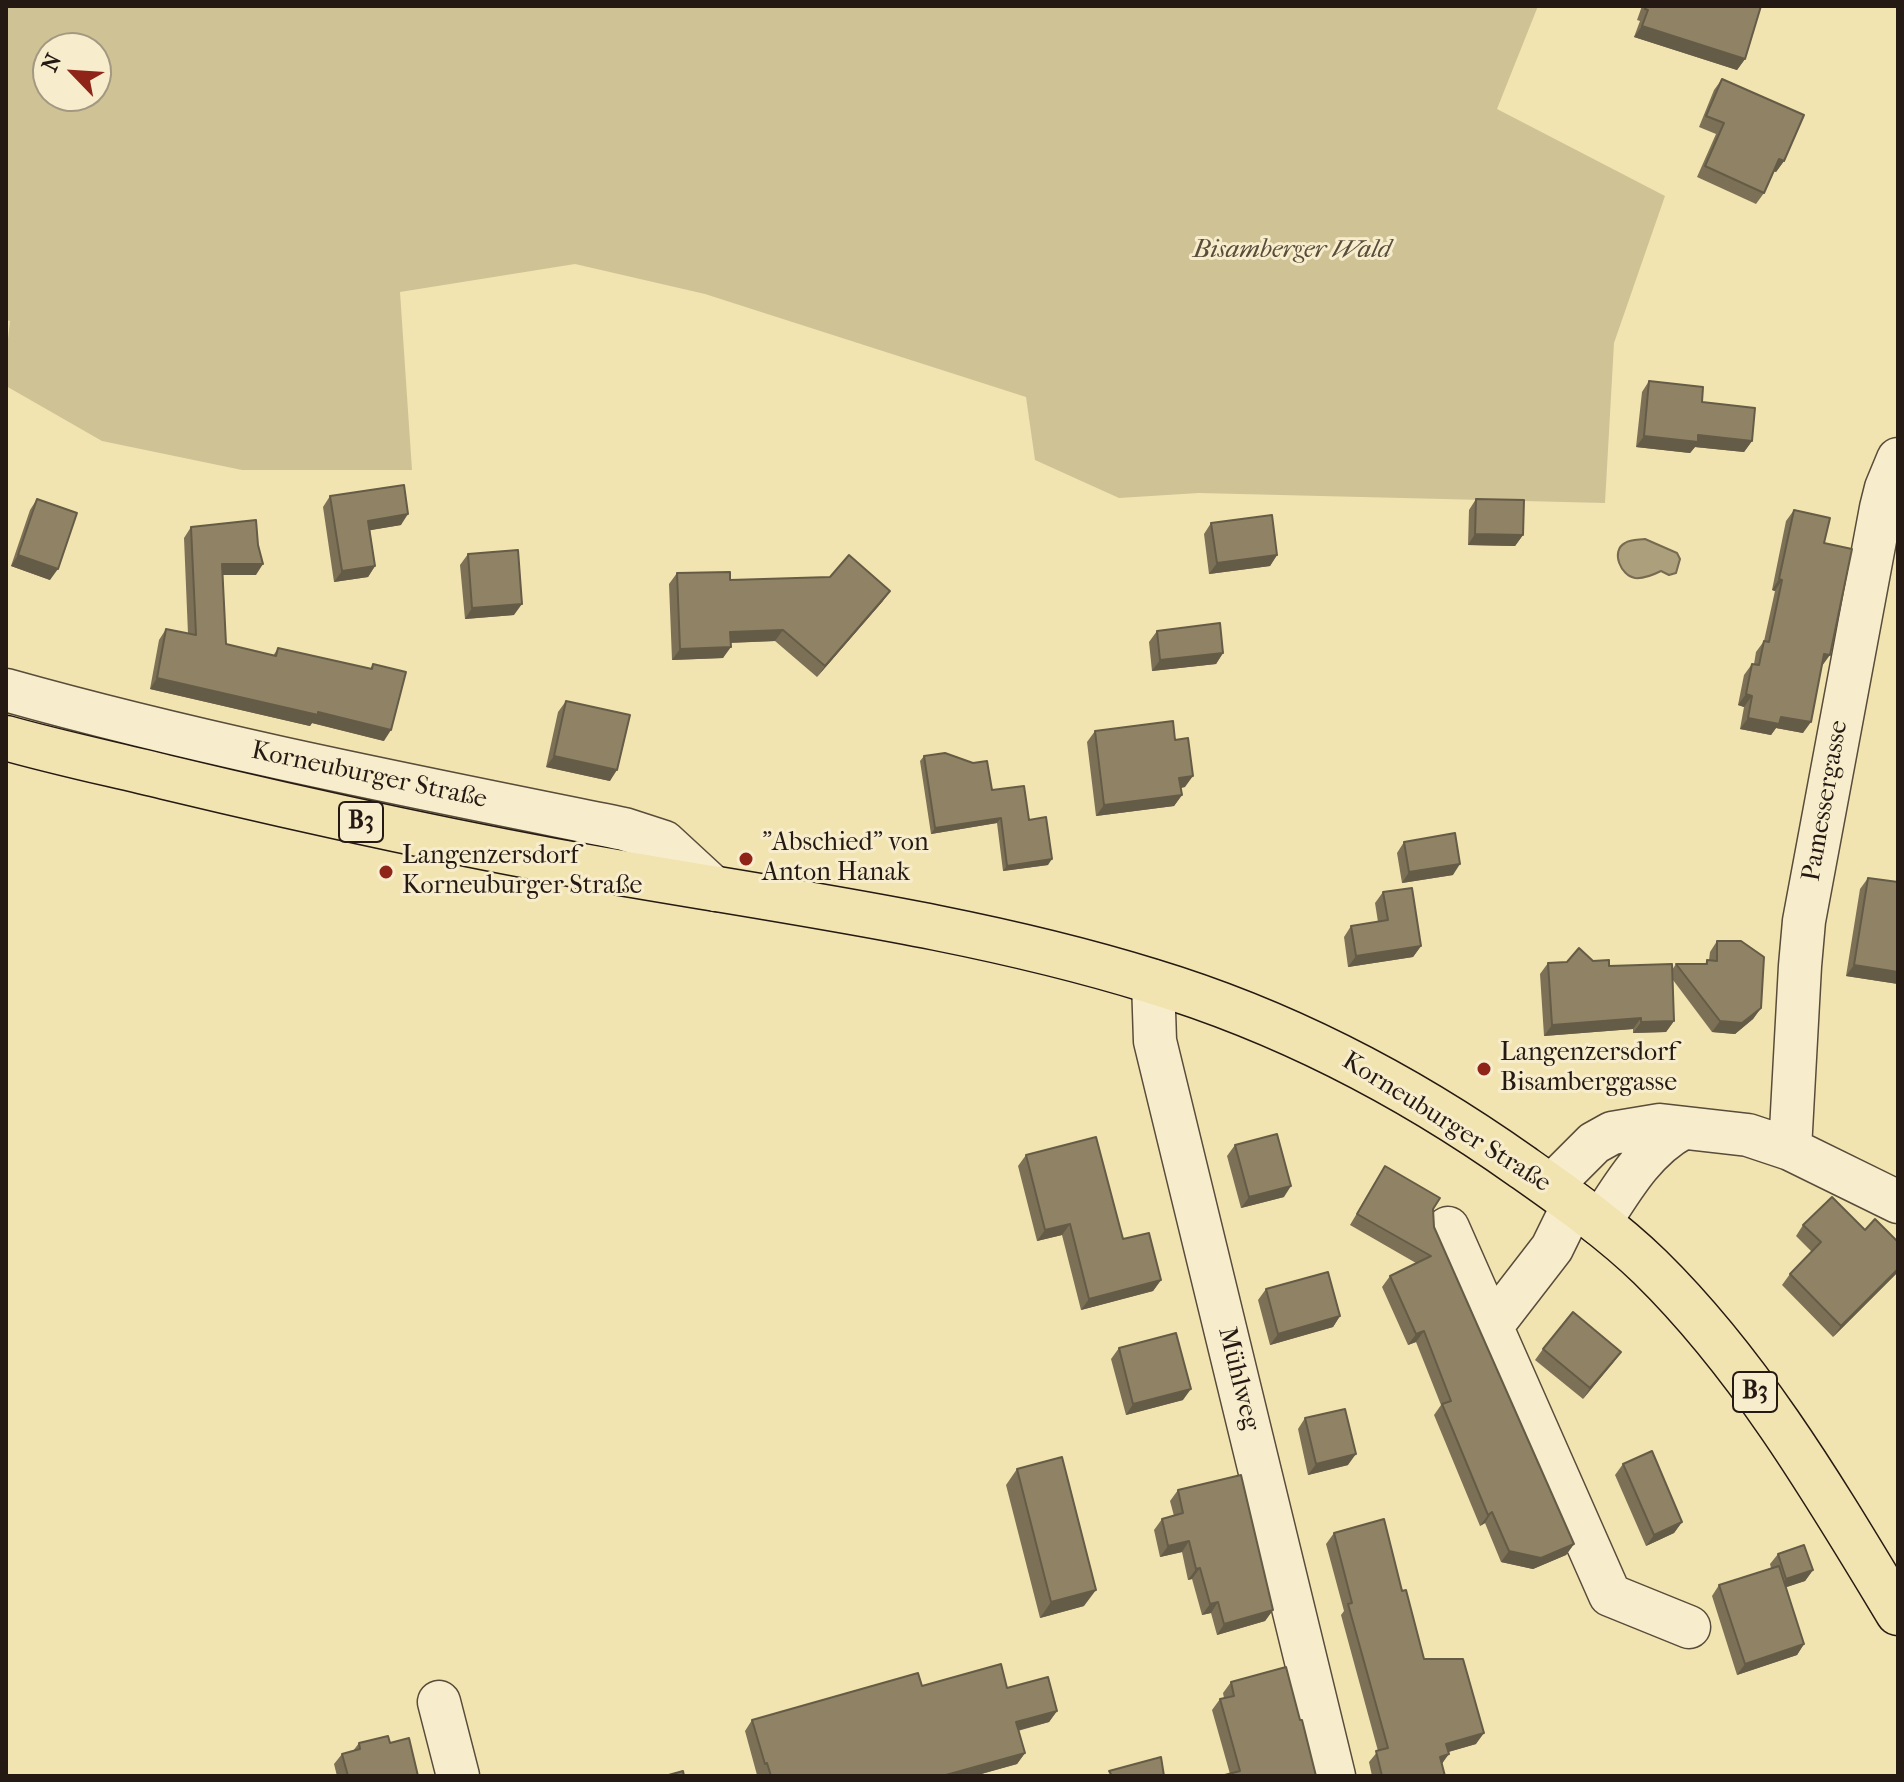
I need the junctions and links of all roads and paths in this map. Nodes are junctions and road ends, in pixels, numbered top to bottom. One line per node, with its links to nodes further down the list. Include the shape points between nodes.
1 (1898, 459): 7 (street, Pamessergasse, via 1881,508 1804,921)
2 (6, 690): 4 (street, Korneuburger Straße, via 323,768 624,829 664,842)
3 (6, 738): 4 (main road, Korneuburger Straße / B3, via 396,830)
4 (716, 890): 5 (main road, Korneuburger Straße / B3, via 958,933)
5 (1153, 981): 9 (main road, Korneuburger Straße / B3, via 1276,1027 1350,1062 1466,1129); 16 (street, Mühlweg, via 1155,1041)
6 (1683, 1128): 7 (street, via 1748,1135); 9 (street, via 1656,1146 1633,1173); 9 (street, via 1660,1125 1612,1133 1594,1143 1565,1172)
7 (1790, 1149): 8 (street)
8 (1898, 1202)
9 (1575, 1205): 11 (street, via 1552,1248); 12 (main road, Korneuburger Straße / B3, via 1645,1262 1716,1338 1814,1477)
10 (1448, 1228): 11 (street)
11 (1491, 1327): 13 (street, via 1610,1595)
12 (1898, 1613)
13 (1689, 1627)
14 (439, 1702): 15 (street)
15 (458, 1776)
16 (1334, 1776)

